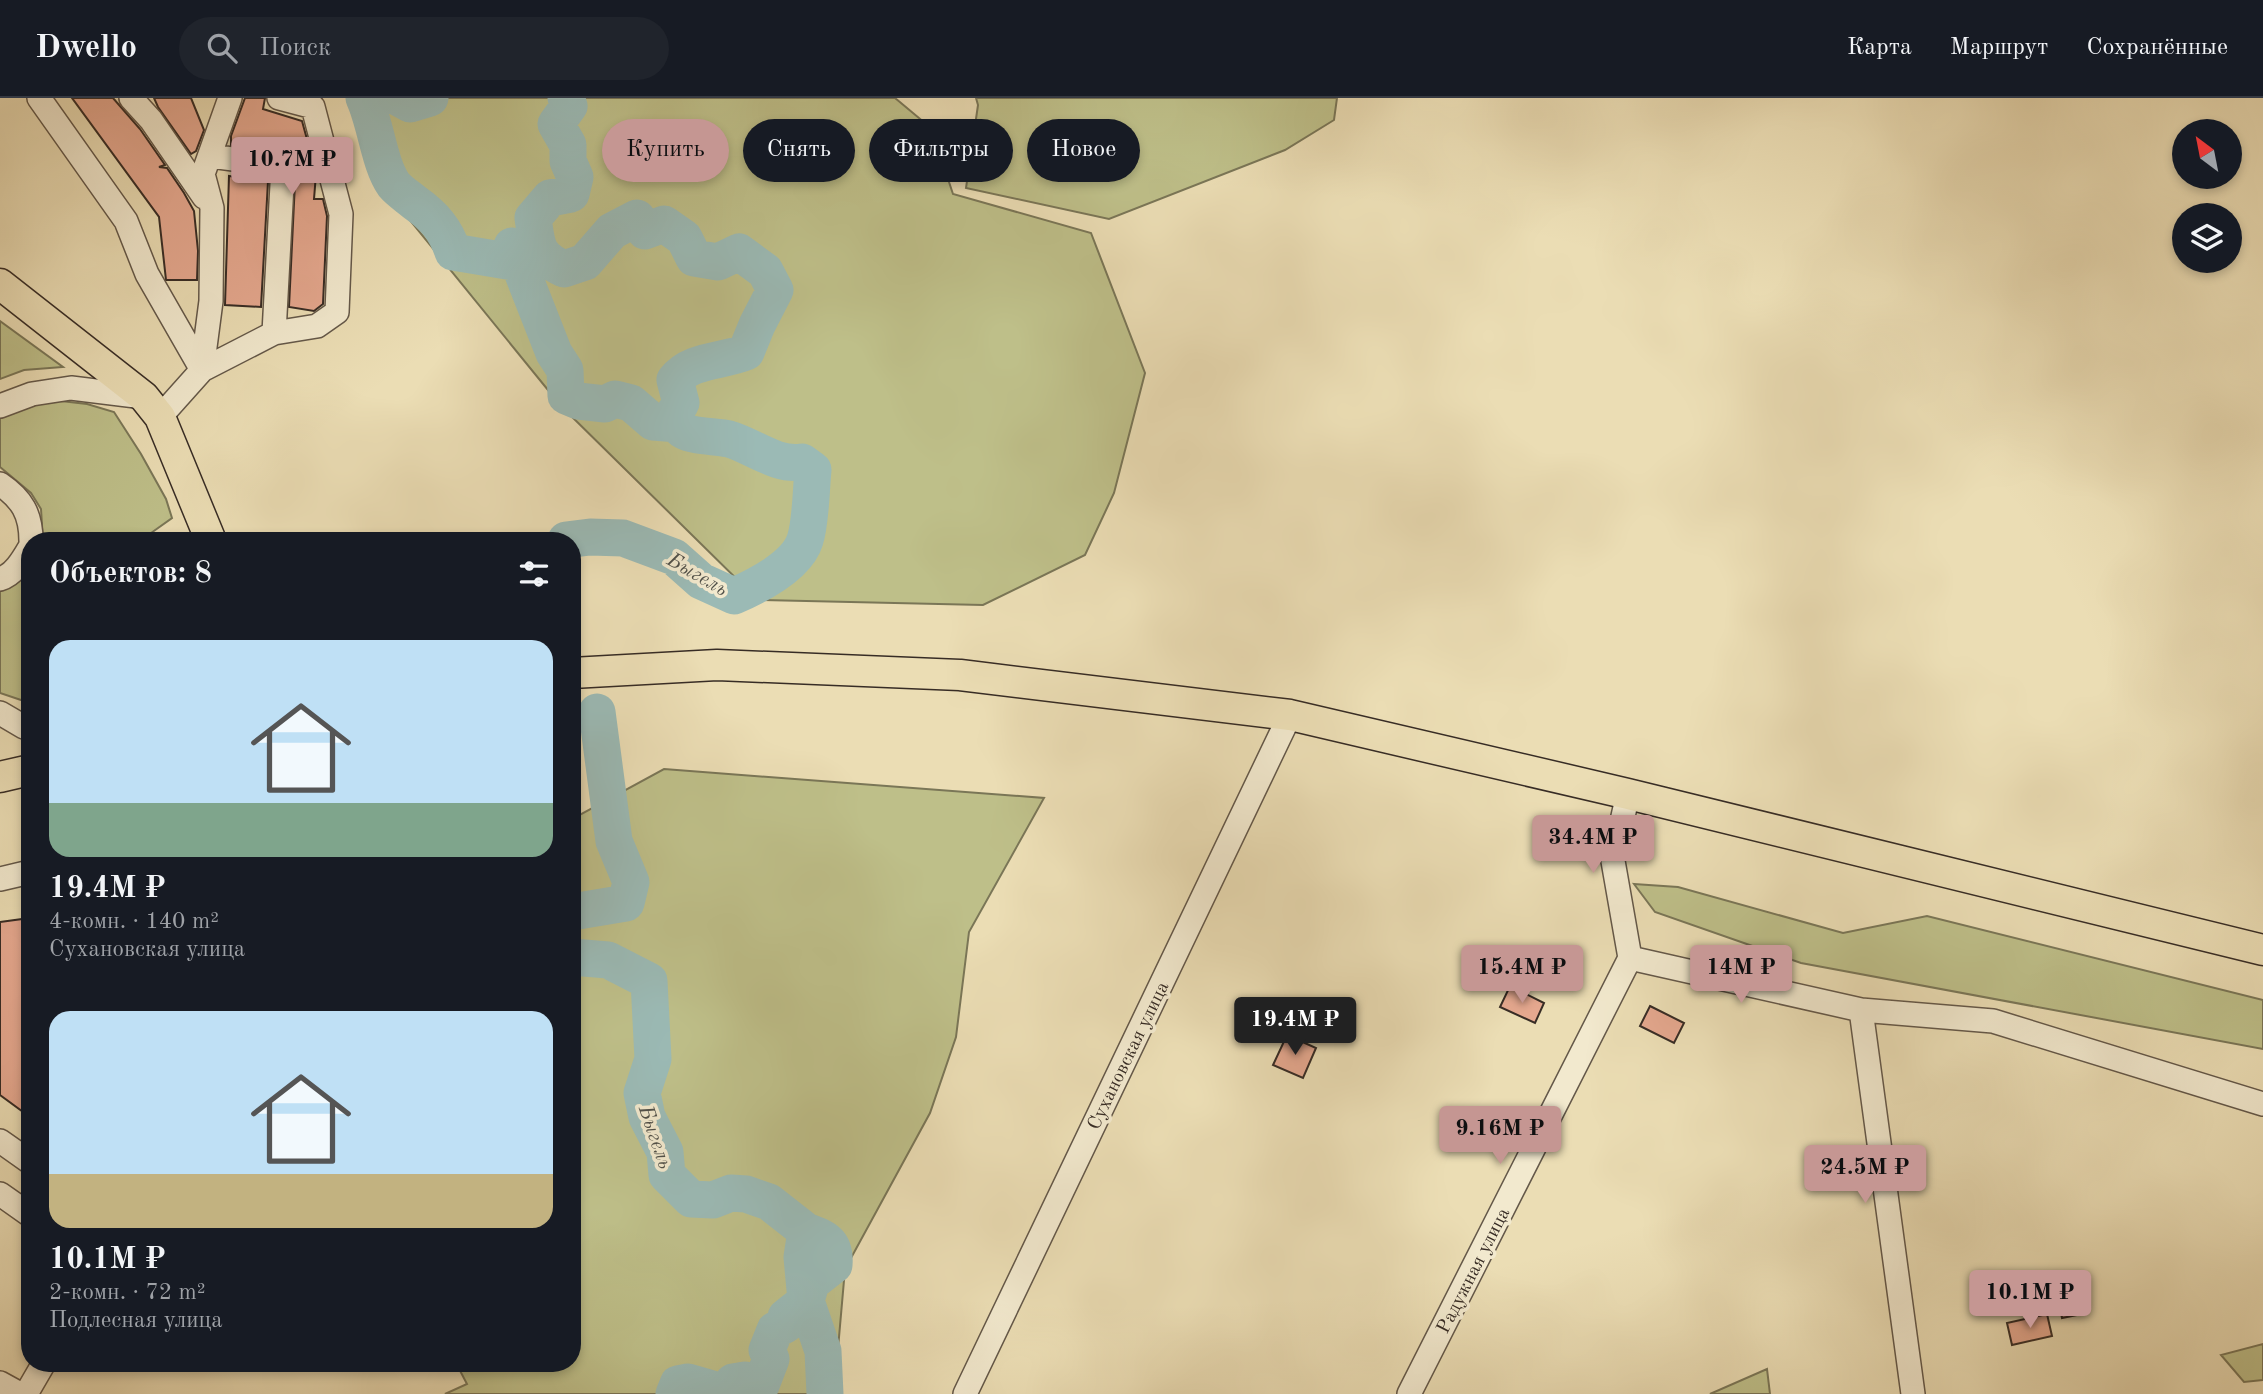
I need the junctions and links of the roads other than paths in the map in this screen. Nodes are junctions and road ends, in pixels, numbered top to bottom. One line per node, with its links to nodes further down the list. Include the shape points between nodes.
1 (39, 98): 9 (street, via 126,221 147,274)
2 (131, 98): 6 (street)
3 (230, 98): 5 (street)
4 (279, 98): 8 (street, via 313,107 341,214 337,312 317,326)
5 (211, 156): 6 (street, via 204,174); 8 (street, via 282,166)
6 (212, 208): 9 (street, via 211,301)
7 (0, 284): 11 (main road)
8 (275, 333): 9 (street)
9 (202, 370): 11 (street)
10 (0, 406): 11 (street, via 32,394 71,388)
11 (152, 407): 14 (main road)
12 (0, 484): 13 (street, via 15,494 28,515)
13 (31, 532)
14 (207, 532)
15 (21, 561): 16 (street)
16 (0, 579)
17 (581, 673): 19 (main road, via 717,665 960,675)
18 (0, 713): 20 (street)
19 (1290, 715): 23 (main road); 38 (street, Сухановская улица)
20 (21, 725)
21 (21, 772): 22 (main road)
22 (0, 777)
23 (1628, 794): 26 (main road); 27 (street, via 1613,861)
24 (21, 874): 25 (street)
25 (0, 878)
26 (2263, 950)
27 (1630, 958): 28 (street); 39 (street, Радужная улица)
28 (1861, 1010): 29 (street, via 1993,1021); 40 (street)
29 (2263, 1104)
30 (0, 1141): 31 (street)
31 (21, 1156)
32 (0, 1194): 33 (street)
33 (21, 1209)
34 (39, 1372): 37 (street)
35 (0, 1382): 36 (street)
36 (20, 1394)
37 (26, 1394)
38 (965, 1394)
39 (1409, 1394)
40 (1913, 1394)

